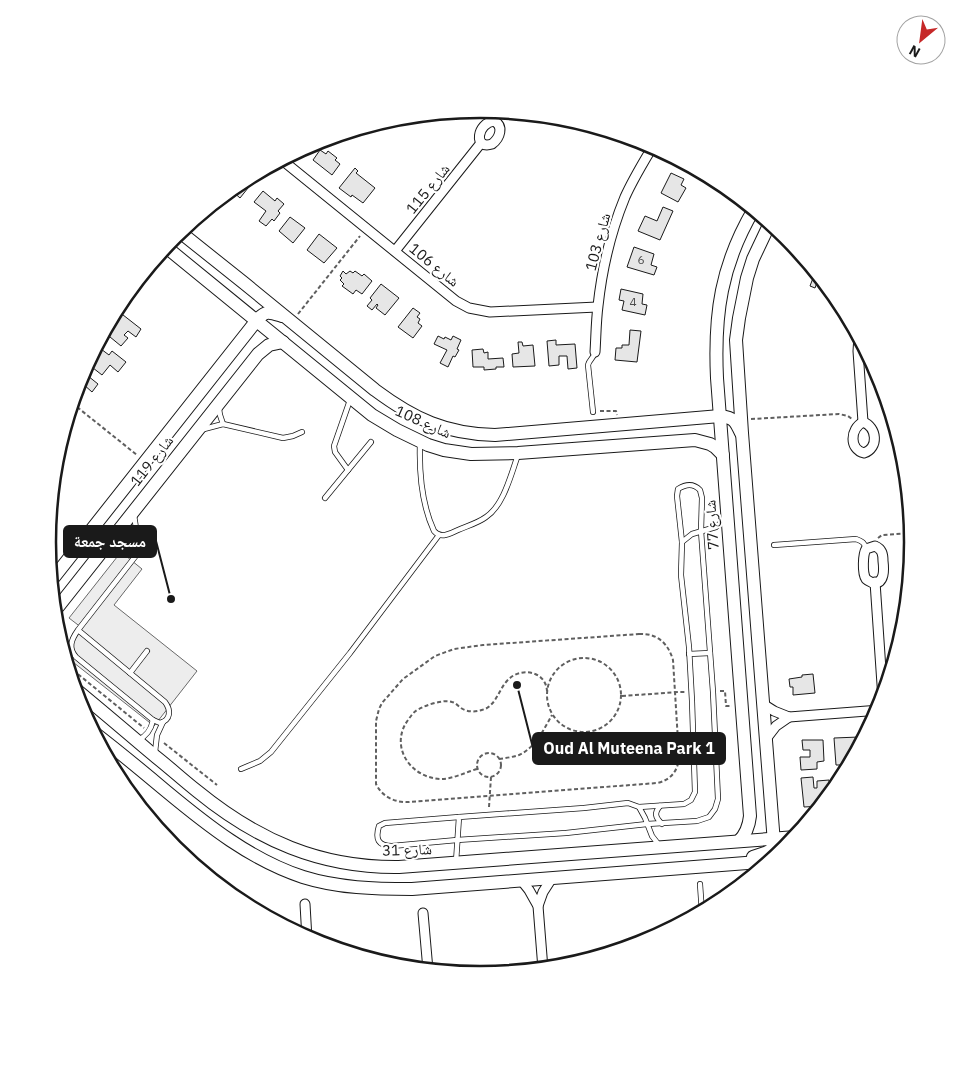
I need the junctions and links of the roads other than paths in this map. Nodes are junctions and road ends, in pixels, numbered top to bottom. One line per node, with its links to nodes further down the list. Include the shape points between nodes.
1 (482, 143): 7 (street, شارع 115)
2 (649, 154): 9 (street, شارع 103, via 619,212)
3 (288, 165): 7 (street, شارع 106)
4 (750, 216): 18 (street, شارع 77, via 733,251 722,286 717,318)
5 (768, 232): 24 (street, via 753,259 742,297 736,340)
6 (187, 237): 11 (street, شارع 108)
7 (395, 251): 9 (street, شارع 106, via 456,301 476,310)
8 (172, 252): 10 (street, شارع 108)
9 (597, 307): 14 (street, شارع 103)
10 (257, 320): 11 (street, via 268,312); 12 (street, شارع 108); 25 (street, شارع 119)
11 (290, 320): 21 (street, شارع 108, via 393,404 435,425 482,434)
12 (283, 342): 15 (street, شارع 108); 16 (street, شارع 119, via 269,345 261,351)
13 (858, 349): 20 (street)
14 (595, 352): 17 (lane, via 588,365)
15 (350, 397): 27 (street, شارع 108, via 384,423); 31 (lane, via 334,446)
16 (221, 400): 19 (lane, via 219,410); 22 (street, شارع 119)
17 (593, 412)
18 (720, 416): 21 (street, شارع 108); 24 (street, via 734,420); 30 (street, شارع 77)
19 (223, 424): 22 (lane); 23 (lane, via 283,438)
20 (859, 425)
21 (577, 428): 28 (street, via 582,436 580,442)
22 (196, 432): 32 (street, شارع 119)
23 (302, 432)
24 (742, 433): 48 (street)
25 (164, 438): 32 (street, via 175,436 177,443); 43 (street, شارع 119)
26 (371, 442): 31 (lane)
27 (420, 442): 29 (street, شارع 108, via 471,454); 38 (lane, via 422,498 432,528)
28 (560, 450): 29 (street, شارع 108); 30 (street, شارع 108, via 695,440 710,444)
29 (518, 453): 38 (lane, via 502,499 493,512 479,521)
30 (723, 455): 35 (street, شارع 77)
31 (348, 470): 33 (lane)
32 (157, 481): 34 (street, شارع 119)
33 (325, 498)
34 (135, 509): 37 (street, شارع 119); 39 (lane)
35 (728, 514): 36 (lane, via 716,527); 46 (street, شارع 77)
36 (701, 531): 40 (lane); 40 (lane, via 700,490 692,484 684,485 678,489 677,496); 50 (lane)
37 (116, 533): 39 (lane); 45 (street, شارع 119)
38 (439, 536): 66 (lane, via 271,752)
39 (140, 540): 47 (lane, via 138,552)
40 (682, 542): 51 (lane, via 681,575)
41 (774, 545): 42 (lane, via 856,539)
42 (869, 547): 44 (street, via 863,554 864,575 870,582); 44 (street, via 878,547 883,554 883,576)
43 (57, 572)
44 (875, 582): 53 (street)
45 (61, 603)
46 (734, 607): 48 (street, via 743,638 747,642); 77 (street, شارع 77, via 750,816 746,833)
47 (78, 630): 52 (lane); 58 (lane, via 72,638 73,654)
48 (758, 643): 55 (street)
49 (147, 650): 52 (lane)
50 (710, 653): 51 (lane); 64 (lane)
51 (689, 654): 65 (lane)
52 (130, 673): 59 (lane, via 168,705 168,717)
53 (882, 680)
54 (87, 699): 61 (street, شارع 31)
55 (763, 704): 57 (street); 60 (street)
56 (869, 711): 57 (street)
57 (789, 717): 60 (street)
58 (153, 720): 59 (lane); 61 (lane, via 146,735)
59 (163, 722): 63 (lane, via 156,737)
60 (766, 739): 75 (street)
61 (137, 741): 63 (street, شارع 31)
62 (106, 742): 67 (street)
63 (155, 756): 68 (street, شارع 31)
64 (716, 757): 65 (lane); 73 (lane, via 718,799 709,817)
65 (694, 758): 69 (lane, via 691,800 684,804)
66 (241, 769)
67 (152, 780): 68 (street, via 162,769 202,800); 83 (street, via 221,834 262,859 324,883 412,889)
68 (214, 804): 80 (street, شارع 31, via 257,832 300,852 334,861 383,868)
69 (660, 806): 70 (lane); 73 (lane, via 655,814)
70 (638, 807): 71 (lane, via 628,803); 72 (lane)
71 (458, 817): 76 (lane); 76 (lane, via 385,823 379,826 377,837 386,846)
72 (647, 824): 73 (lane); 76 (lane); 78 (lane)
73 (662, 824)
74 (784, 838): 75 (street, شارع 31)
75 (774, 839): 77 (street, شارع 31); 81 (street, via 769,852)
76 (457, 840): 80 (lane)
77 (738, 841): 78 (street, شارع 31)
78 (661, 847): 80 (street, شارع 31)
79 (759, 862): 81 (street)
80 (456, 863)
81 (730, 864): 82 (street)
82 (552, 878): 83 (street); 87 (street)
83 (521, 880): 87 (street)
84 (700, 884): 86 (lane)
85 (305, 904): 89 (street)
86 (701, 905)
87 (538, 906): 90 (street)
88 (423, 913): 91 (street)
89 (306, 929)
90 (542, 962)
91 (427, 963)

